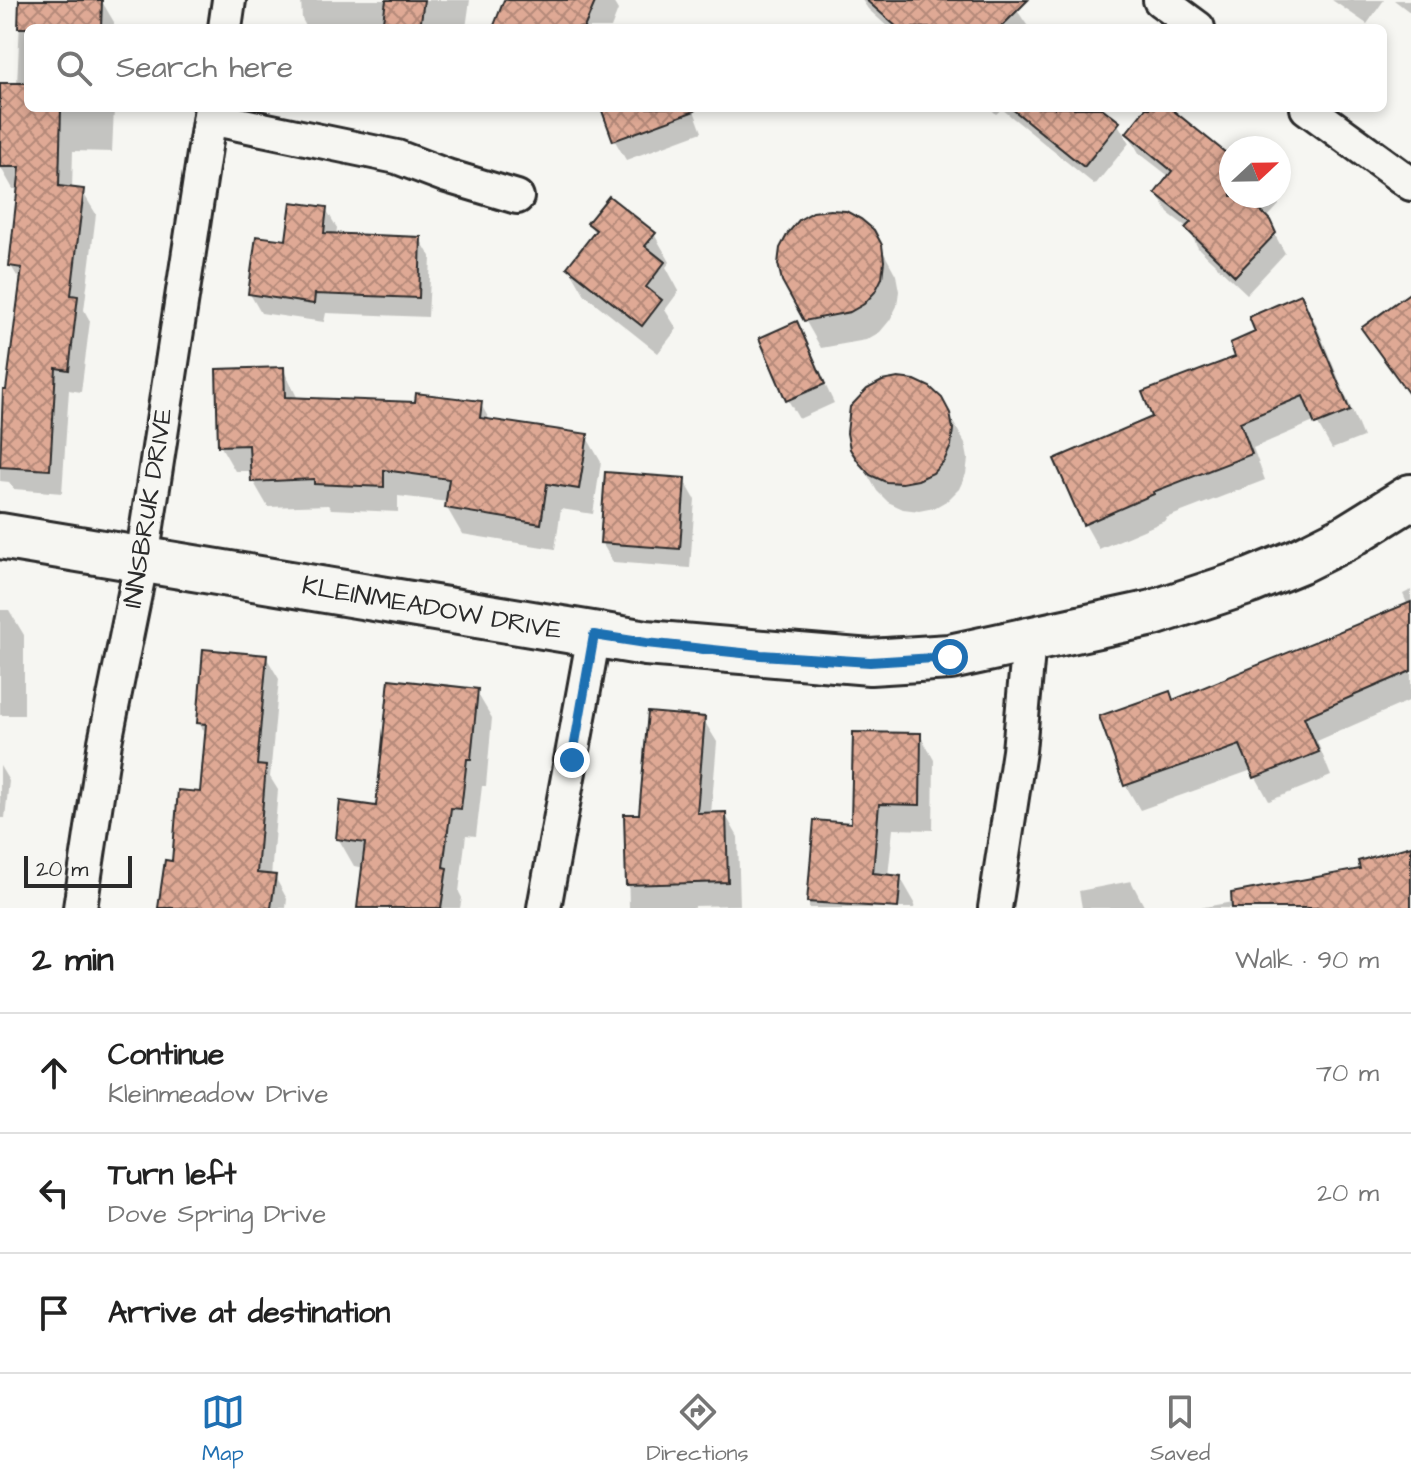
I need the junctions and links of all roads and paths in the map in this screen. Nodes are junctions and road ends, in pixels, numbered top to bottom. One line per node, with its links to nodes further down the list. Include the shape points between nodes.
1 (229, 0): 3 (street)
2 (1160, 0): 4 (street)
3 (226, 24)
4 (1193, 24)
5 (1312, 112): 7 (street)
6 (210, 113): 8 (street, via 397,157); 11 (street, INNSBRUK DRIVE)
7 (1411, 184)
8 (517, 197)
9 (1411, 497): 13 (street, KLEINMEADOW DRIVE, via 1345,538 1250,581 1153,613)
10 (0, 536): 11 (street, KLEINMEADOW DRIVE)
11 (142, 559): 12 (street, KLEINMEADOW DRIVE); 14 (street, INNSBRUK DRIVE, via 105,742)
12 (594, 635): 13 (street, KLEINMEADOW DRIVE, via 870,662 950,657); 15 (street)
13 (1029, 640): 16 (street, via 1019,751)
14 (80, 908)
15 (544, 908)
16 (995, 908)

